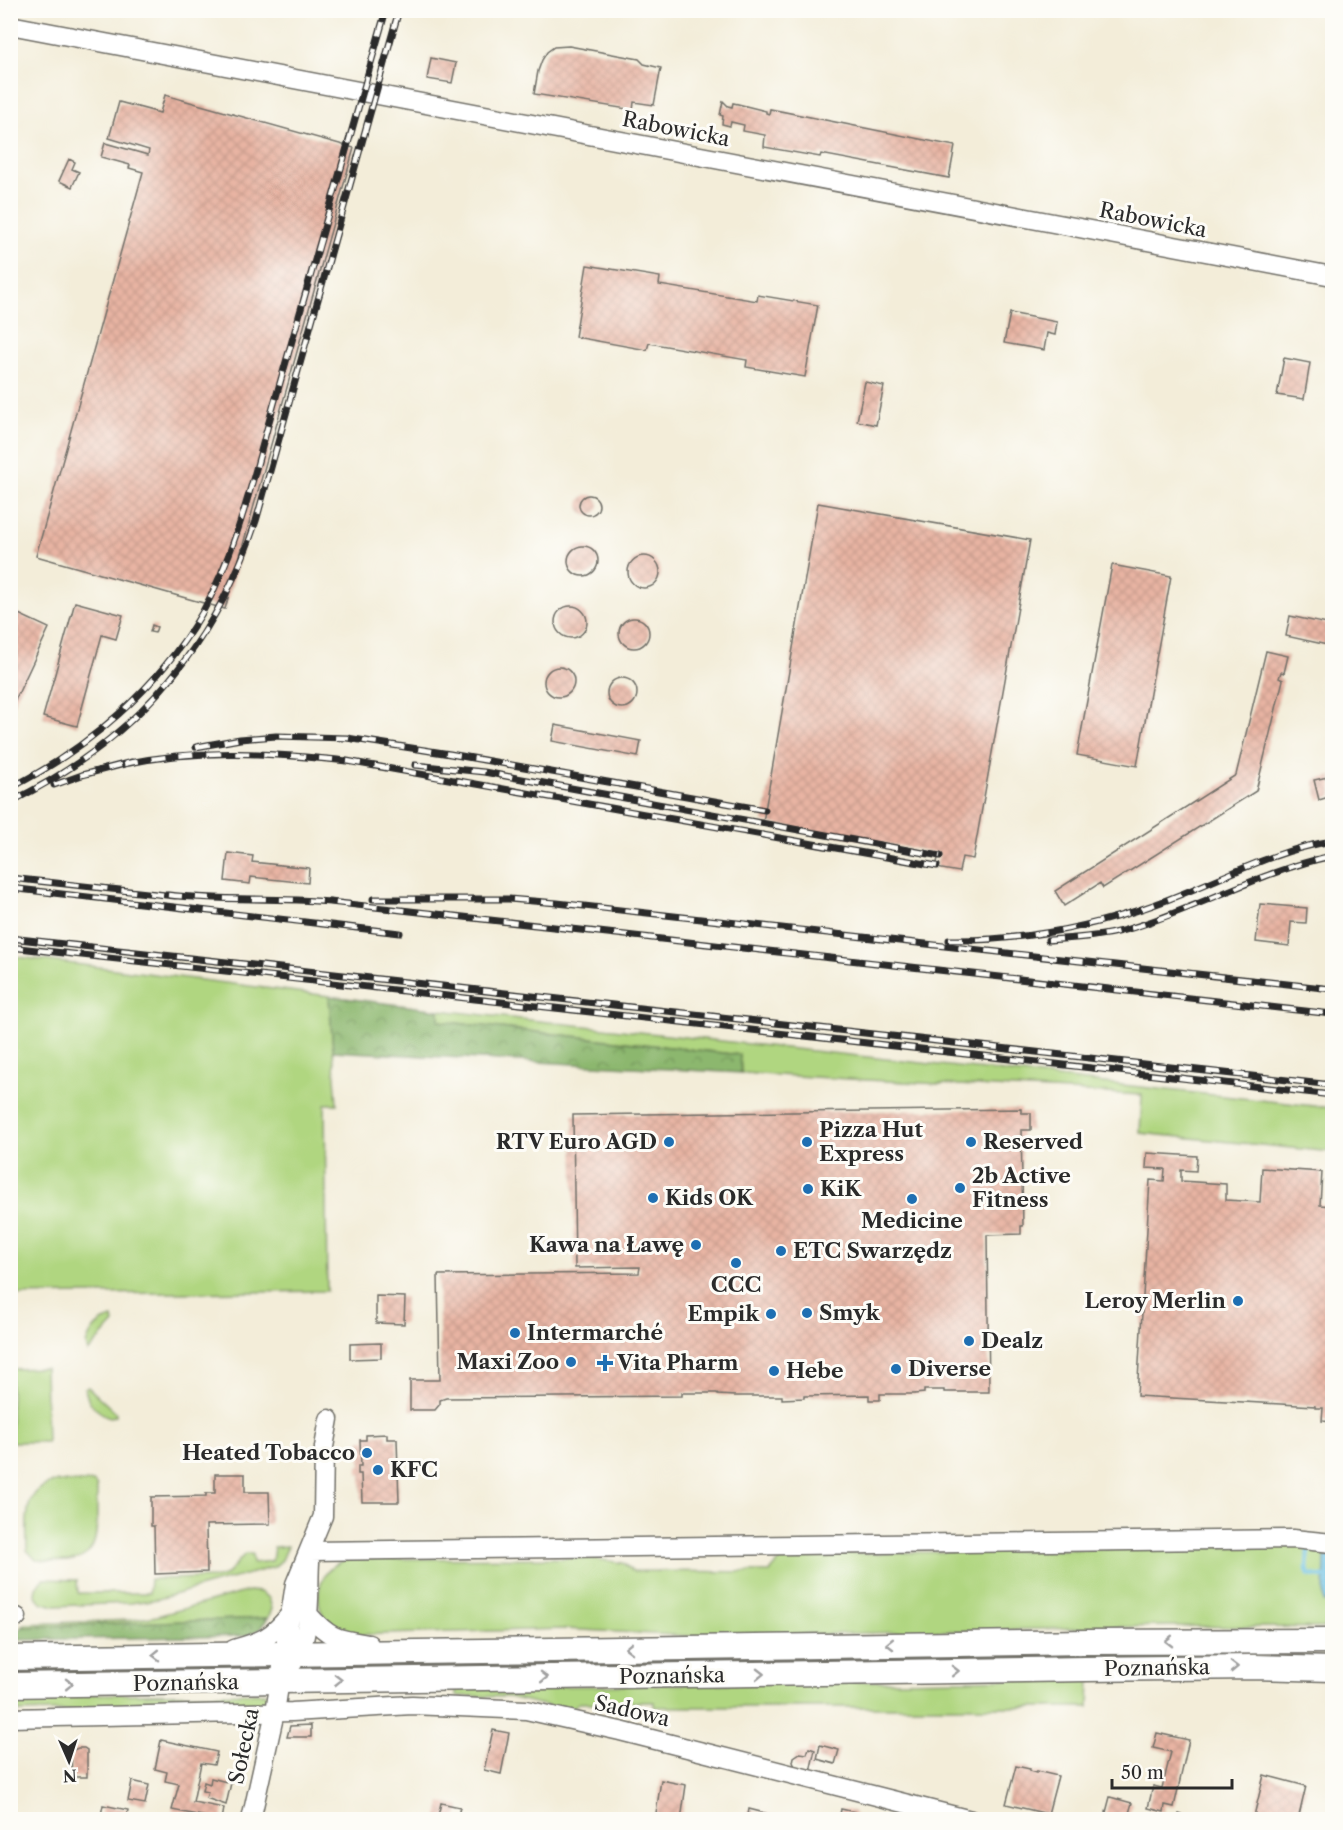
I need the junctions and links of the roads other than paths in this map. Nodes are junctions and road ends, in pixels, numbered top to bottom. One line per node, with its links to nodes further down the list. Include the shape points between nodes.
1 (10, 26): 2 (street, Rabowicka)
2 (1332, 276)
3 (329, 1419): 5 (street, via 324,1447 323,1516)
4 (1332, 1543): 5 (street, via 1293,1539)
5 (310, 1551): 6 (street, via 296,1584)
6 (300, 1613): 8 (street, via 335,1638); 9 (street); 10 (street, via 264,1639)
7 (1332, 1641): 8 (main road, Poznańska, one-way to 8)
8 (410, 1650): 9 (main road, Poznańska)
9 (293, 1652): 10 (main road, Poznańska); 13 (street)
10 (214, 1654): 11 (main road, Poznańska, one-way to 11)
11 (10, 1658)
12 (1332, 1669): 13 (main road, Poznańska, one-way to 12)
13 (280, 1681): 14 (main road, Poznańska, one-way to 13); 15 (street, Sołecka)
14 (10, 1685)
15 (275, 1712): 16 (street, Sadowa); 17 (street, Sołecka); 18 (street, Sadowa, via 412,1705 526,1710 632,1733)
16 (10, 1719)
17 (251, 1820)
18 (971, 1820)

